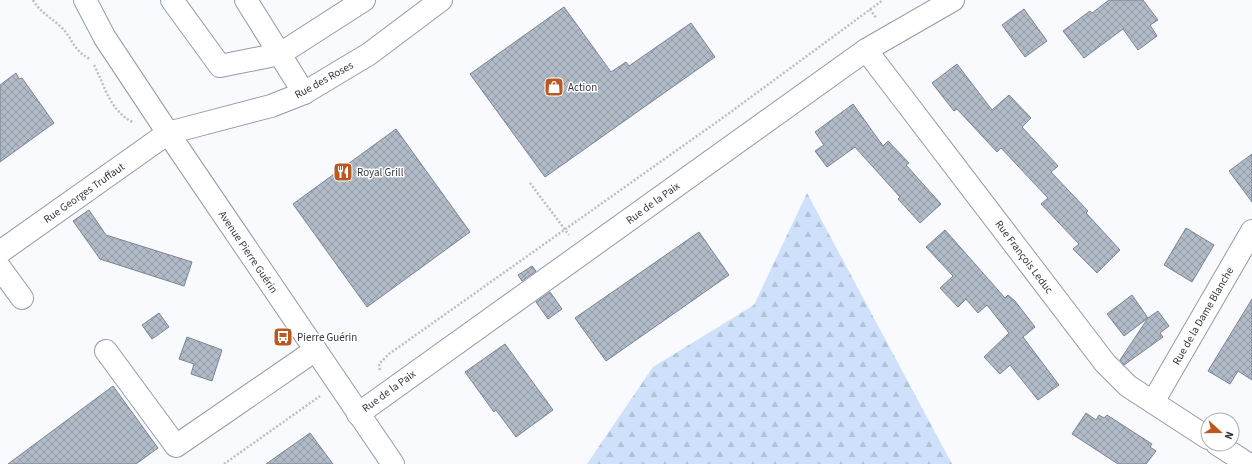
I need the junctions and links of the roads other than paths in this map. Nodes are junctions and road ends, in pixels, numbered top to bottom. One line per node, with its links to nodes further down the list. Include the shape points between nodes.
1 (68, 0): 9 (street, Avenue Pierre Guérin)
2 (85, 0): 9 (street, Avenue Pierre Guérin)
3 (97, 0): 9 (street)
4 (172, 0): 11 (street, via 220,66)
5 (246, 0): 11 (street)
6 (364, 0): 11 (street)
7 (441, 0): 12 (street, Rue des Roses, via 369,54)
8 (953, 0): 10 (street, Rue de la Paix)
9 (105, 38): 13 (street, Avenue Pierre Guérin)
10 (866, 50): 20 (street, Rue François Leduc, via 1106,363 1128,386); 21 (street, Rue de la Paix)
11 (280, 54): 12 (street)
12 (304, 93): 13 (street, Rue des Roses, via 271,106)
13 (168, 133): 15 (street, Rue Georges Truffaut); 19 (street, Avenue Pierre Guérin)
14 (1252, 231): 20 (street, Rue de la Dame Blanche)
15 (0, 252)
16 (0, 268): 17 (street)
17 (22, 298)
18 (106, 351): 19 (street, via 176,446)
19 (314, 351): 21 (street, Avenue Pierre Guérin)
20 (1153, 402): 22 (street, Rue François Leduc)
21 (358, 414): 24 (street, Avenue Pierre Guérin)
22 (1200, 438)
23 (1222, 452): 25 (street, Rue François Leduc)
24 (392, 464)
25 (1248, 464)

